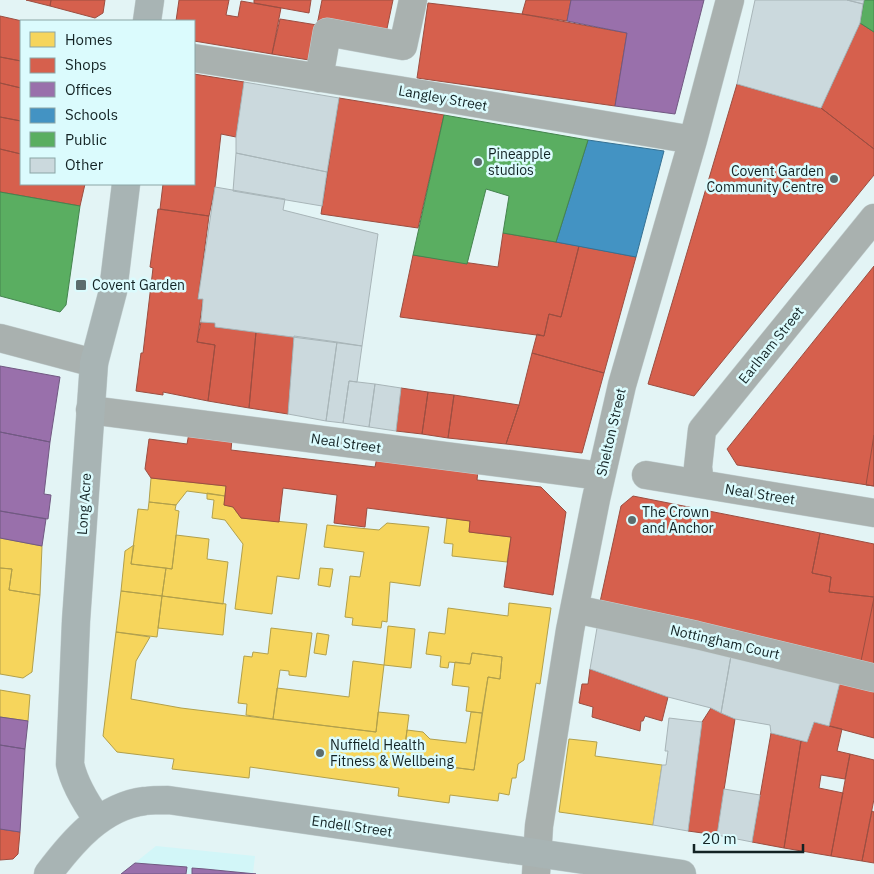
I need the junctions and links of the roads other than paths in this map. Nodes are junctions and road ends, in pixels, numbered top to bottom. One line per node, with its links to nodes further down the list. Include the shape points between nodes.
1 (150, 0): 4 (main road)
2 (413, 0): 5 (street)
3 (730, 0): 9 (street, Shelton Street)
4 (147, 20)
5 (403, 46): 7 (street, via 328,32); 8 (street)
6 (195, 58): 7 (street, Langley Street)
7 (319, 78): 8 (street, Langley Street)
8 (398, 90): 9 (street, Langley Street)
9 (693, 140): 16 (street, Shelton Street, via 622,385)
10 (126, 185): 13 (main road, Long Acre, via 113,291)
11 (874, 218): 17 (street, Earlham Street, via 702,430 698,467)
12 (0, 338): 13 (street)
13 (94, 363): 14 (main road, Long Acre)
14 (90, 410): 16 (street, Neal Street); 21 (main road, Long Acre, via 70,764 74,780)
15 (646, 475): 17 (street, Neal Street)
16 (601, 476): 19 (street, Shelton Street)
17 (700, 484): 18 (street, Neal Street)
18 (874, 513)
19 (574, 609): 20 (street, Nottingham Court); 22 (street, Shelton Street, via 538,826)
20 (867, 676)
21 (98, 820): 22 (main road, Endell Street, via 129,805 168,800); 23 (main road, Endell Street, via 62,855)
22 (536, 864): 24 (main road, Endell Street)
23 (48, 874)
24 (682, 874)

